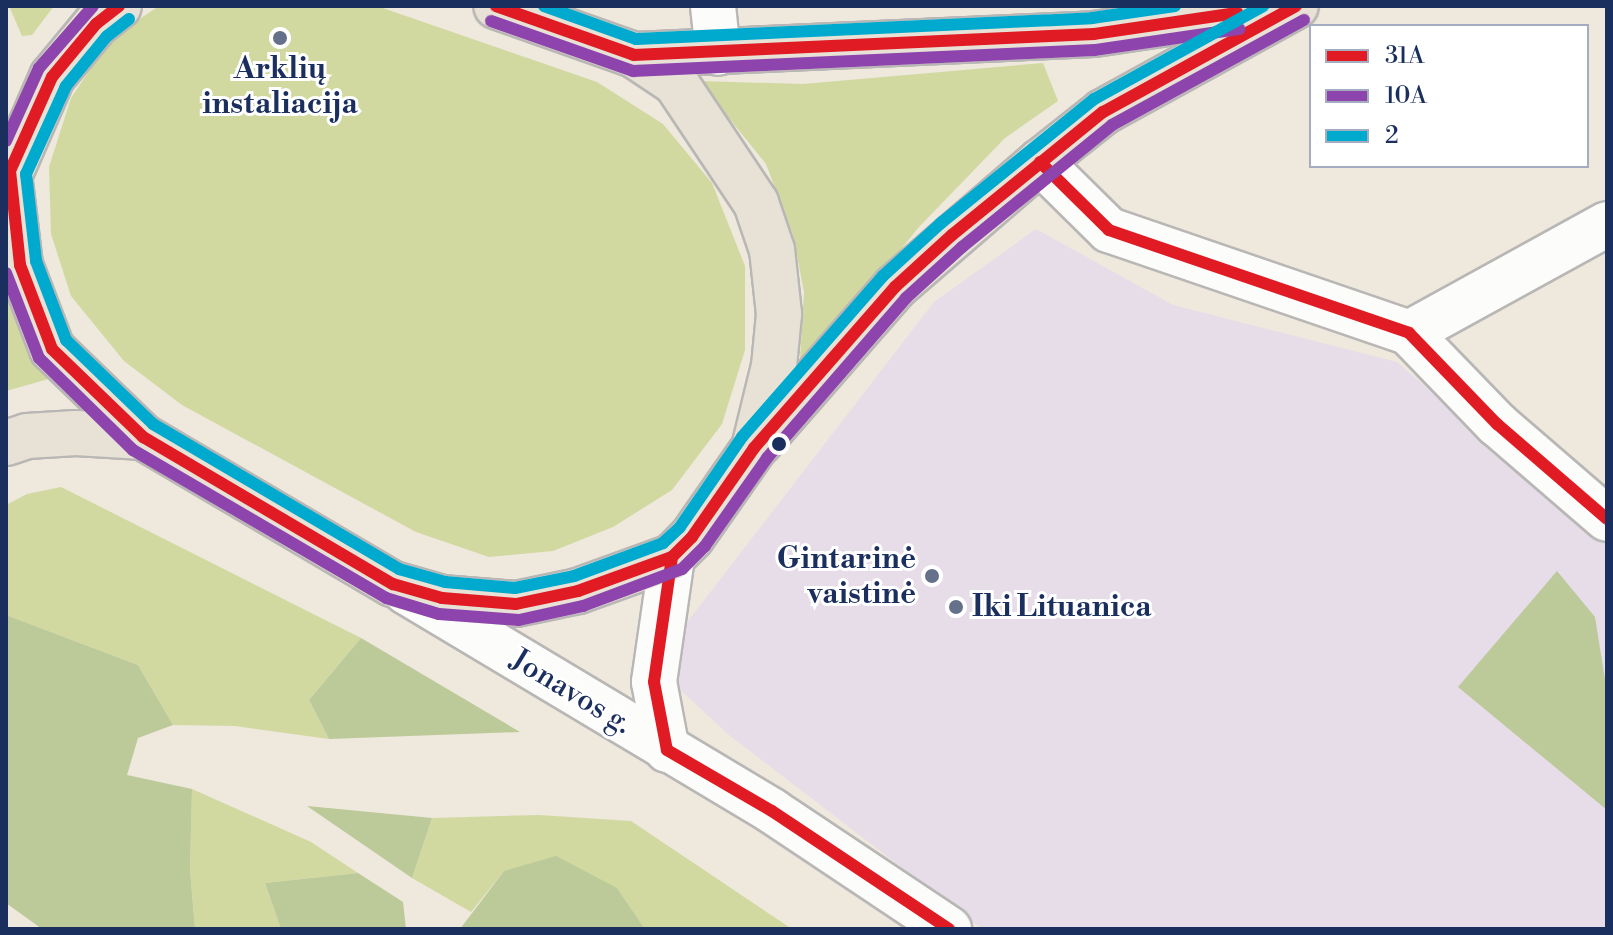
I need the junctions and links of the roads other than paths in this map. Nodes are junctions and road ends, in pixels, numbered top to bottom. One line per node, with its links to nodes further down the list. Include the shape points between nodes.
1 (119, 6): 9 (main road, via 96,24 52,77)
2 (496, 6): 7 (main road)
3 (713, 6): 6 (street)
4 (1284, 6): 6 (main road, via 1094,34)
5 (1296, 6): 8 (main road, via 1103,112)
6 (718, 53): 7 (main road)
7 (634, 55): 14 (main road, via 676,83 719,143 756,203 772,250 778,327)
8 (1040, 162): 11 (street, via 1109,230); 14 (main road, via 895,287)
9 (7, 168): 12 (main road, via 20,265 52,349)
10 (1607, 224): 11 (street)
11 (1409, 333): 15 (street, via 1497,424)
12 (143, 437): 13 (main road, via 76,433); 17 (main road)
13 (16, 440)
14 (754, 448): 16 (main road)
15 (1607, 519)
16 (672, 557): 17 (main road, via 578,591 516,604 442,598); 18 (street, Jonavos g., via 654,682)
17 (393, 584): 18 (street, Jonavos g.)
18 (667, 750): 19 (street, Jonavos g., via 772,811)
19 (949, 929)

